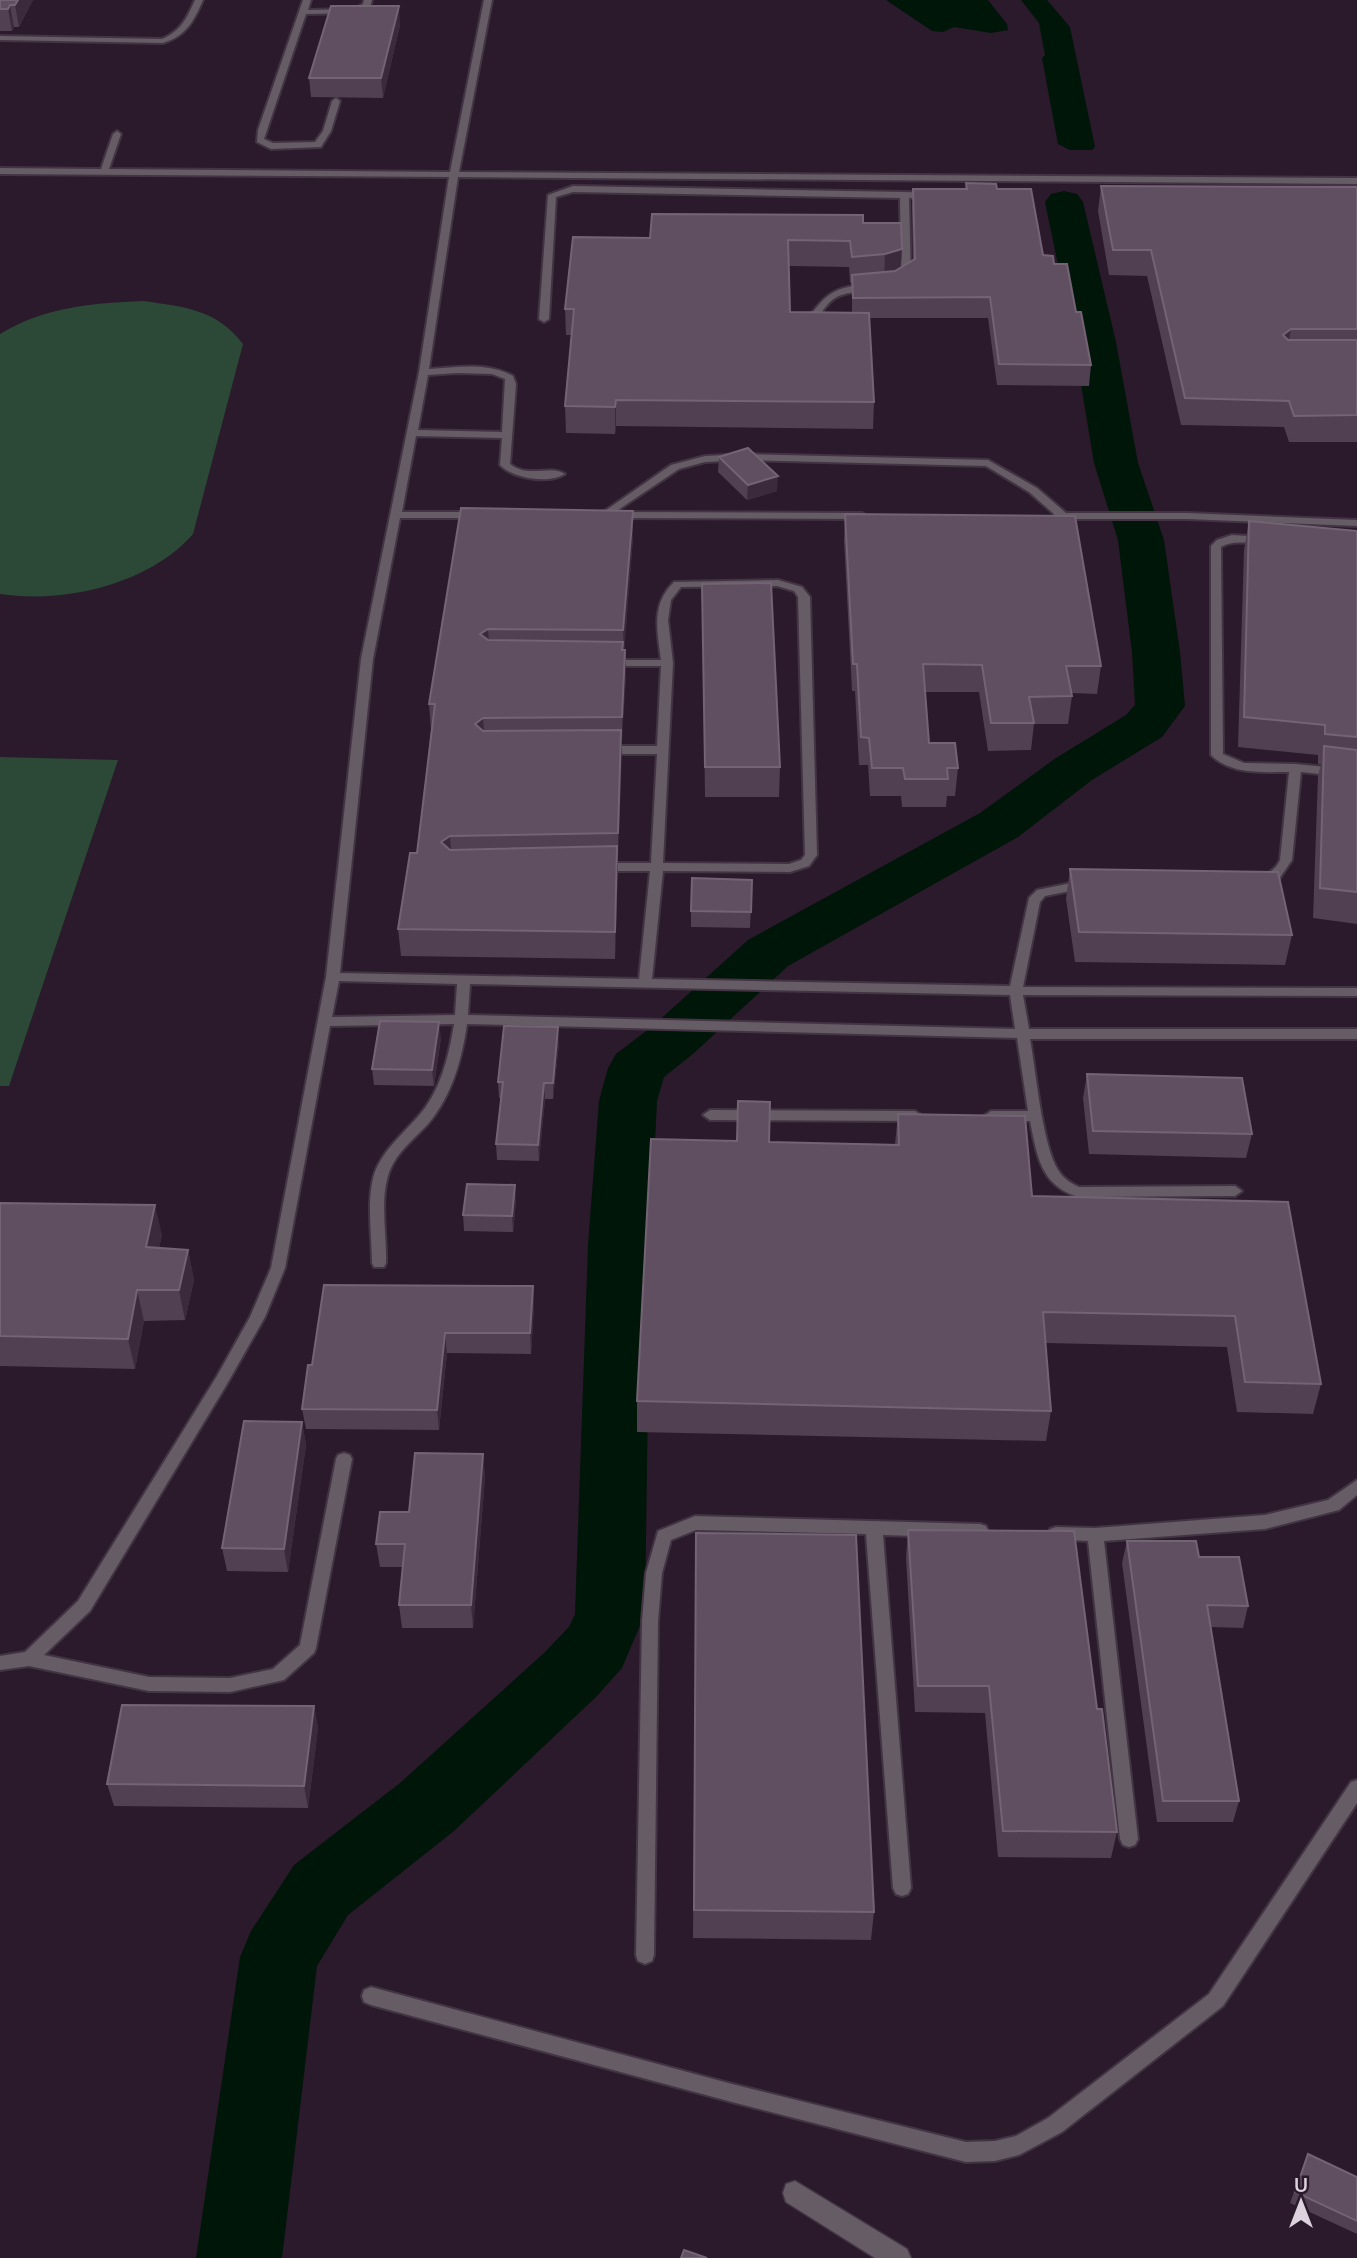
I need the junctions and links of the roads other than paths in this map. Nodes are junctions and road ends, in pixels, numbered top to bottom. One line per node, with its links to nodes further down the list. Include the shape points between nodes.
1 (198, 0): 7 (lane, via 187,28 178,36)
2 (307, 0): 5 (lane)
3 (368, 0): 5 (lane, via 355,11)
4 (488, 0): 13 (lane)
5 (305, 12): 9 (lane, via 260,140 271,146 318,145)
6 (0, 38): 7 (lane)
7 (150, 41): 8 (lane)
8 (145, 52)
9 (336, 101)
10 (117, 134): 12 (lane)
11 (0, 171): 12 (lane)
12 (104, 172): 13 (lane)
13 (454, 176): 15 (lane); 25 (lane)
14 (1098, 177): 15 (lane); 16 (lane); 18 (lane)
15 (1012, 178): 17 (lane)
16 (1357, 181)
17 (1002, 189)
18 (1111, 191)
19 (904, 195): 20 (lane); 21 (lane, via 908,278); 23 (lane, via 557,192 552,195)
20 (940, 196)
21 (893, 285)
22 (882, 286): 24 (lane, via 830,294)
23 (544, 319)
24 (807, 327)
25 (424, 372): 26 (lane); 27 (lane, via 493,370 506,375 512,384)
26 (412, 433): 27 (lane); 29 (lane)
27 (508, 435): 28 (lane, via 505,465 513,472)
28 (560, 474)
29 (396, 515): 30 (lane); 48 (lane, via 367,659)
30 (493, 515)
31 (590, 515): 32 (lane)
32 (604, 515): 33 (lane); 35 (lane, via 675,467 705,459 745,457 988,463 1033,490)
33 (881, 516)
34 (1049, 516): 35 (lane)
35 (1063, 516): 36 (lane)
36 (1357, 523)
37 (1274, 541): 42 (lane, via 1233,538 1216,545 1217,755 1244,768)
38 (599, 663): 39 (lane)
39 (667, 663): 41 (lane); 44 (lane, via 662,606 678,584 778,583 798,589 804,597 811,855 805,863 790,868)
40 (594, 750): 41 (lane)
41 (663, 750): 44 (lane)
42 (1295, 768): 43 (lane); 46 (lane, via 1286,860 1272,879)
43 (1357, 774)
44 (657, 866): 45 (lane); 50 (lane)
45 (589, 867)
46 (1245, 883)
47 (1094, 884): 51 (lane, via 1054,889 1034,901)
48 (333, 977): 49 (lane); 54 (lane)
49 (464, 980): 50 (lane); 53 (lane)
50 (645, 984): 51 (lane)
51 (1016, 991): 52 (lane); 55 (lane)
52 (1357, 992)
53 (462, 1019): 54 (lane); 55 (lane); 62 (lane, via 444,1089 383,1168)
54 (325, 1022): 69 (lane, via 278,1268 257,1317 84,1606)
55 (1023, 1034): 56 (lane); 60 (lane)
56 (1357, 1034)
57 (710, 1115): 58 (lane)
58 (927, 1116)
59 (981, 1116): 60 (lane)
60 (1036, 1116): 61 (lane, via 1048,1168 1065,1189)
61 (1235, 1191)
62 (379, 1263)
63 (344, 1459): 69 (lane, via 308,1648 278,1675 230,1685 149,1684)
64 (1357, 1486): 68 (lane, via 1334,1505 1265,1522)
65 (874, 1528): 66 (lane); 73 (lane); 74 (lane, via 695,1523 664,1536 654,1573 650,1621)
66 (998, 1532)
67 (1040, 1534): 68 (lane)
68 (1095, 1535): 72 (lane)
69 (29, 1659): 70 (lane)
70 (0, 1663)
71 (1357, 1788): 75 (lane, via 1216,2000 1055,2125 1019,2145 995,2151 966,2152)
72 (1129, 1839)
73 (902, 1888)
74 (645, 1955)
75 (371, 1996)
76 (795, 2193): 77 (street)
77 (898, 2258)

